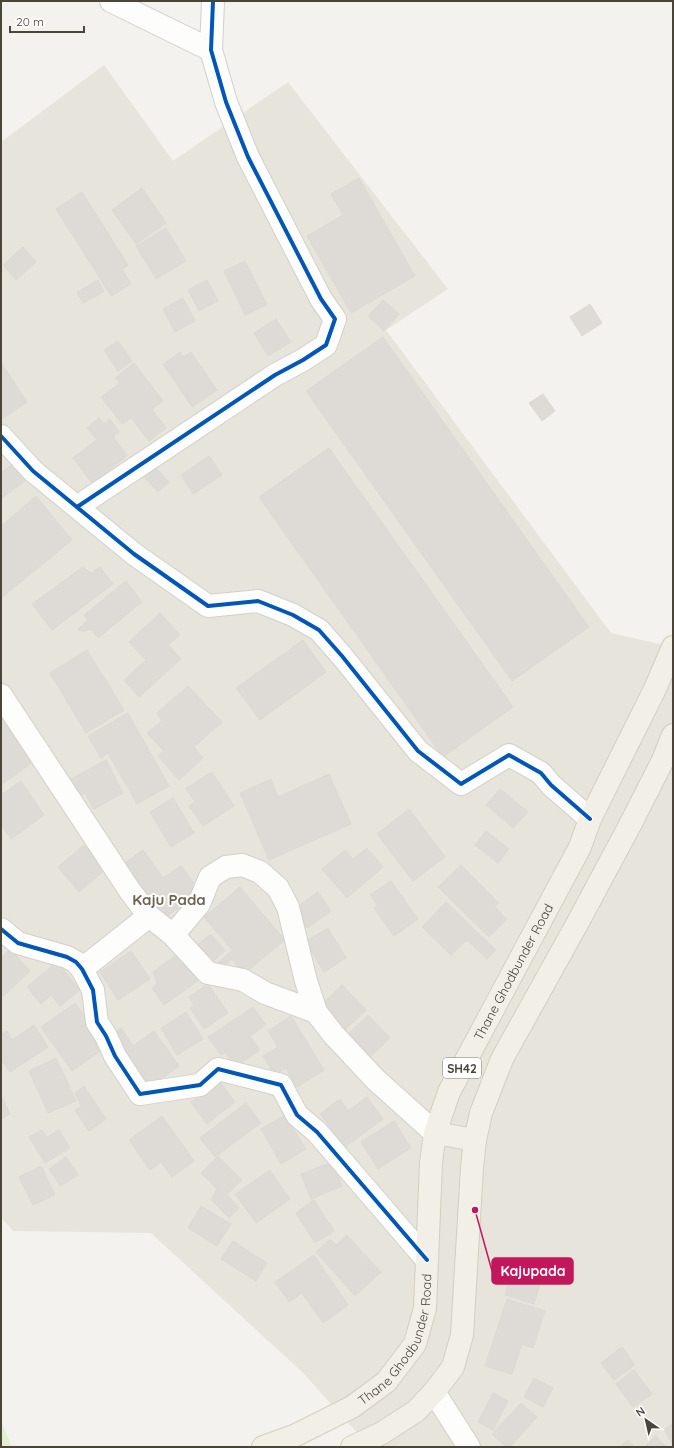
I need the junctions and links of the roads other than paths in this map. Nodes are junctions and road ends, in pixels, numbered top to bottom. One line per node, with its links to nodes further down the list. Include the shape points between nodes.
1 (111, 1): 3 (street)
2 (213, 1): 3 (street)
3 (210, 50): 5 (street, via 226,102 248,157 321,298 335,319 326,345 275,375)
4 (1, 436): 5 (street, via 33,471)
5 (77, 507): 9 (street, via 134,554 208,606 258,601 293,615 319,630 418,751 461,784 509,755 540,773)
6 (673, 647): 9 (main road, Thane Ghodbunder Road / SH42, via 654,691)
7 (1, 695): 10 (street)
8 (673, 737): 16 (main road, SH42, via 630,825 502,1059 481,1113)
9 (590, 819): 15 (main road, Thane Ghodbunder Road / SH42, via 580,847 449,1092)
10 (149, 916): 12 (street); 13 (street)
11 (1, 929): 13 (street, via 18,943 68,956)
12 (173, 935): 14 (street, via 208,973 243,980 265,993); 14 (street, via 199,904 210,878 226,867 242,865 260,872 278,888 288,907)
13 (82, 969): 17 (street, via 92,990 97,1022 140,1094 200,1085 218,1069 281,1085 297,1115 317,1132)
14 (316, 1012): 15 (street, via 375,1079)
15 (435, 1133): 16 (main road); 17 (main road, Thane Ghodbunder Road / SH42, via 431,1163)
16 (475, 1140): 18 (main road, SH42, via 462,1335 452,1367)
17 (427, 1260): 19 (main road, Thane Ghodbunder Road / SH42, via 424,1308 415,1344 386,1382 352,1408 296,1435)
18 (434, 1392): 20 (main road, SH42, via 416,1412); 21 (street)
19 (263, 1447)
20 (352, 1447)
21 (469, 1447)

